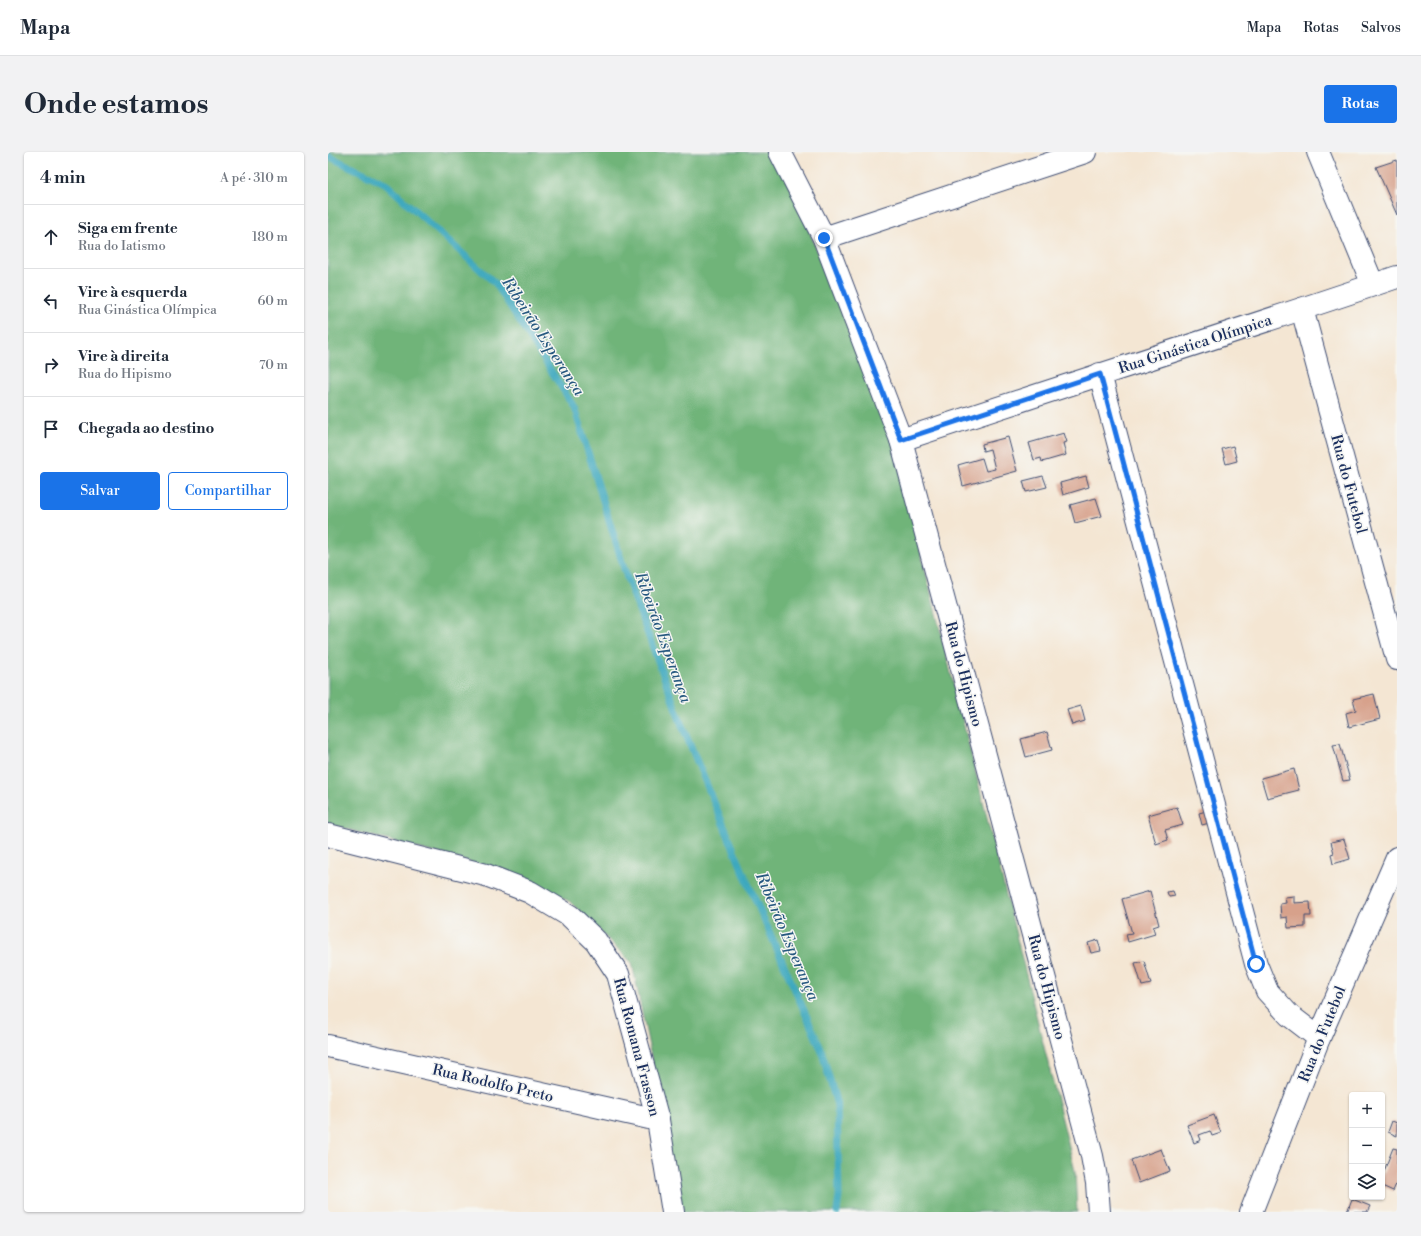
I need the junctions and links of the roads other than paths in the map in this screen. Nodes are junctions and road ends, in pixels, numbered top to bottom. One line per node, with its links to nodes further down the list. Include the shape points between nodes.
1 (780, 152): 4 (street, Rua do Hipismo)
2 (1085, 152): 4 (street)
3 (1318, 152): 6 (street)
4 (824, 238): 9 (street, Rua do Hipismo)
5 (1397, 277): 6 (street, Rua Ginástica Olímpica)
6 (1373, 285): 7 (street, Rua Ginástica Olímpica)
7 (1302, 309): 8 (street, Rua Ginástica Olímpica); 10 (street, Rua do Futebol)
8 (1100, 374): 9 (street, Rua Ginástica Olímpica); 13 (street, via 1256,964 1267,991 1289,1015)
9 (901, 440): 17 (street, Rua do Hipismo, via 1092,1156)
10 (1397, 659)
11 (328, 835): 15 (street, Rua Romana Frasson, via 486,875 530,892 570,916 596,941 618,974)
12 (1397, 858): 13 (street, Rua do Futebol)
13 (1319, 1038): 18 (street, Rua do Futebol)
14 (328, 1046): 15 (street, Rua Rodolfo Preto)
15 (658, 1120): 16 (street, Rua Romana Frasson)
16 (673, 1212)
17 (1099, 1212)
18 (1251, 1212)

